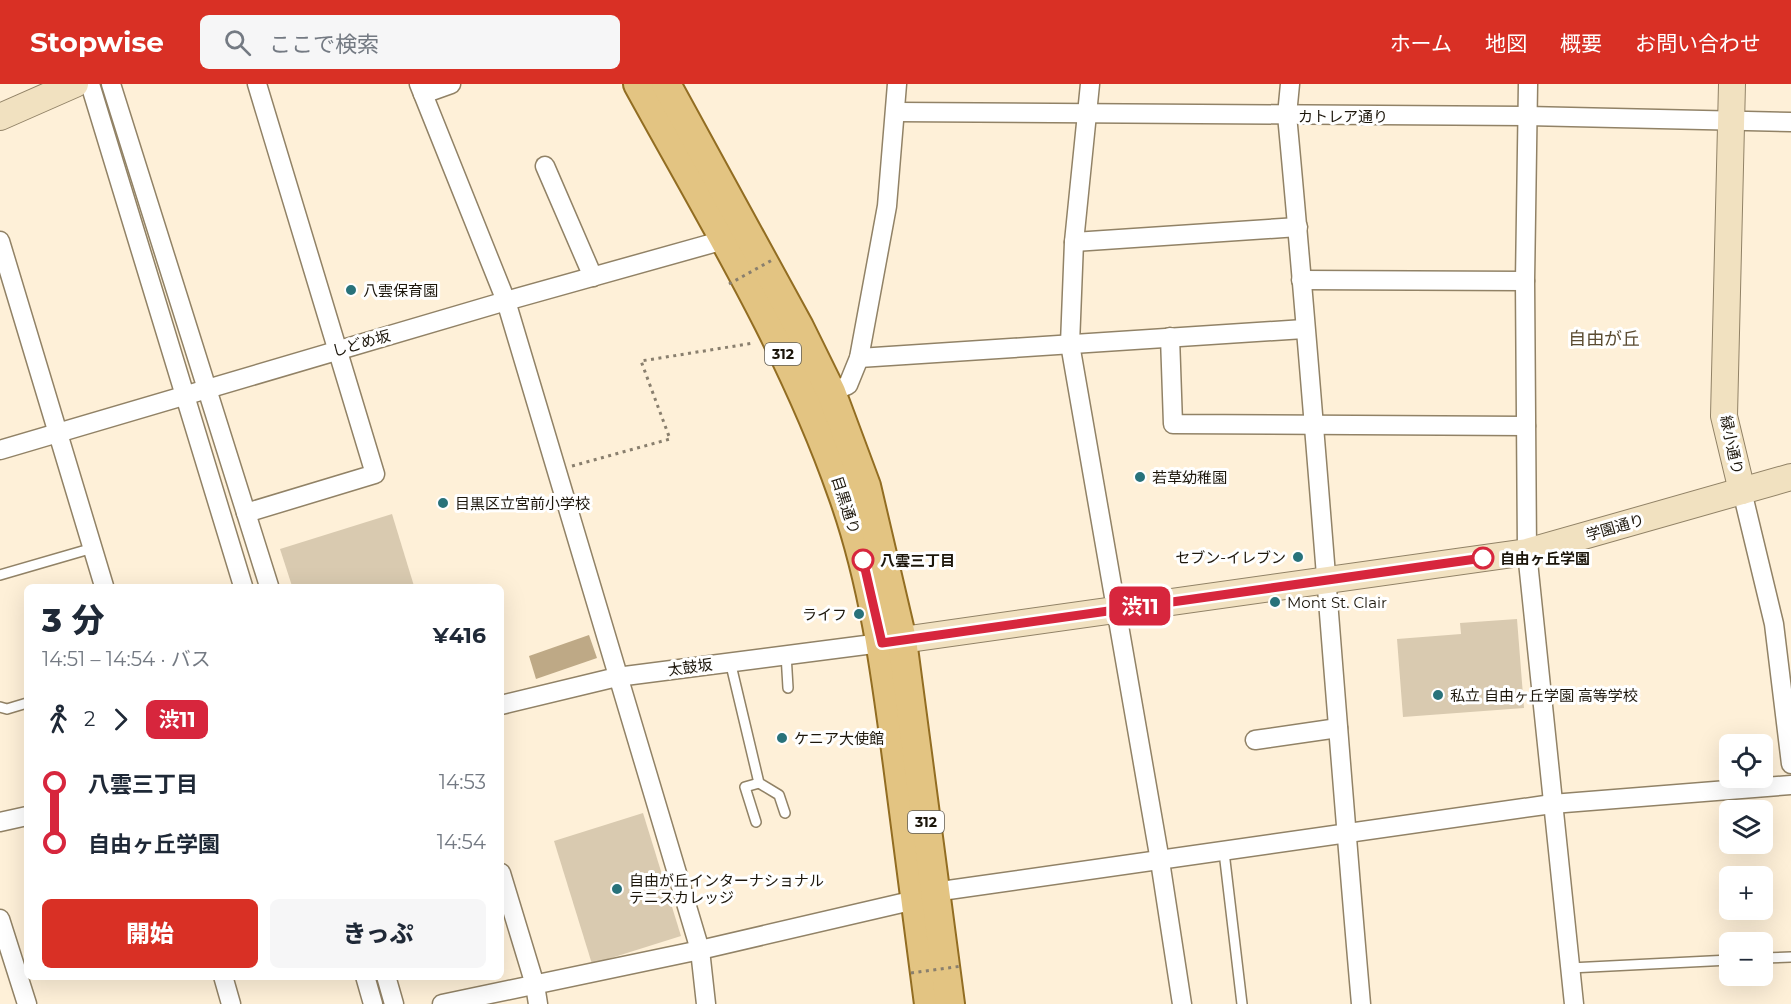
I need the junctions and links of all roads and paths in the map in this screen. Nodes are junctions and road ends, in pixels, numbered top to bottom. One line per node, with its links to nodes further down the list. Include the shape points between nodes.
1 (75, 84): 18 (street)
2 (90, 84): 40 (street)
3 (111, 84): 38 (street)
4 (257, 84): 36 (street)
5 (451, 84): 13 (street)
6 (638, 84): 23 (main road, 目黒通り / 312)
7 (666, 84): 39 (main road, 目黒通り / 312)
8 (897, 84): 14 (street)
9 (1090, 84): 15 (street)
10 (1290, 84): 16 (street)
11 (1528, 84): 17 (street)
12 (1732, 84): 19 (street, 緑小通り)
13 (421, 89): 31 (street)
14 (896, 112): 15 (street, カトレア通り); 37 (street, via 887,206)
15 (1088, 114): 16 (street, カトレア通り); 25 (street)
16 (1287, 116): 17 (street, カトレア通り); 22 (street)
17 (1527, 116): 19 (street, カトレア通り); 29 (street)
18 (0, 117)
19 (1732, 121): 20 (street, カトレア通り); 47 (street, 緑小通り, via 1724,416)
20 (1791, 122)
21 (544, 166): 27 (street)
22 (1298, 227): 25 (street); 28 (street)
23 (724, 240): 27 (street, しどめ坂); 34 (main road, 目黒通り / 312)
24 (0, 241): 43 (street)
25 (1074, 242): 35 (street)
26 (774, 259): 30 (path, bridge)
27 (592, 277): 31 (street, しどめ坂)
28 (1301, 280): 29 (street); 32 (street)
29 (1525, 281): 42 (street)
30 (729, 284)
31 (506, 301): 36 (street, しどめ坂); 45 (street)
32 (1304, 329): 33 (street); 41 (street)
33 (1170, 337): 35 (street); 41 (street, via 1173,424)
34 (776, 339): 45 (path, via 641,361 669,440); 57 (main road, 目黒通り / 312, via 843,494)
35 (1070, 344): 37 (street); 56 (street)
36 (338, 350): 38 (street, しどめ坂); 48 (street, via 375,474)
37 (859, 358): 39 (street, via 848,385)
38 (206, 388): 40 (street, しどめ坂); 48 (street)
39 (831, 392): 57 (main road, 目黒通り / 312, via 866,486)
40 (184, 395): 43 (street, しどめ坂); 54 (street)
41 (1316, 426): 42 (street); 52 (street)
42 (1527, 426): 50 (street)
43 (59, 432): 44 (street, しどめ坂); 49 (street)
44 (0, 450)
45 (556, 470): 60 (street)
46 (1791, 477): 47 (street, 学園通り)
47 (1742, 491): 50 (street, 学園通り); 67 (street, 緑小通り, via 1774,624)
48 (246, 513): 55 (street)
49 (93, 548): 51 (lane); 53 (street)
50 (1527, 552): 52 (street, 学園通り); 70 (street)
51 (0, 575)
52 (1326, 580): 56 (street, 学園通り); 65 (street)
53 (103, 584)
54 (242, 584)
55 (268, 584)
56 (1116, 609): 57 (street, 学園通り); 77 (street)
57 (892, 642): 58 (street, 太鼓坂); 79 (main road, 目黒通り / 312)
58 (786, 654): 59 (street, 太鼓坂); 61 (lane)
59 (730, 661): 60 (street, 太鼓坂); 68 (lane)
60 (617, 677): 63 (street, 太鼓坂); 81 (street)
61 (788, 688)
62 (24, 704): 64 (lane)
63 (504, 704)
64 (0, 707)
65 (1338, 728): 66 (street); 75 (street)
66 (1256, 740)
67 (1791, 764)
68 (759, 783): 71 (lane, via 779,795); 74 (lane, via 745,787)
69 (1791, 785): 70 (street)
70 (1552, 804): 75 (street); 86 (street)
71 (785, 813)
72 (24, 817): 73 (street)
73 (0, 822)
74 (756, 822)
75 (1346, 834): 76 (street); 103 (street)
76 (1224, 852): 77 (street); 102 (lane)
77 (1160, 861): 79 (street); 101 (street)
78 (504, 883): 91 (street)
79 (924, 896): 81 (street); 99 (main road, 目黒通り / 312); 100 (main road, 目黒通り / 312)
80 (0, 920): 92 (street)
81 (700, 951): 91 (street); 98 (street)
82 (1791, 957): 83 (lane)
83 (1773, 958)
84 (1719, 961): 86 (lane)
85 (962, 966): 87 (path, bridge)
86 (1570, 968): 104 (street)
87 (911, 973)
88 (224, 980): 93 (street)
89 (366, 980): 94 (street)
90 (387, 980): 95 (street)
91 (535, 985): 96 (street); 97 (street)
92 (27, 1004)
93 (231, 1004)
94 (373, 1004)
95 (394, 1004)
96 (442, 1004)
97 (538, 1004)
98 (706, 1004)
99 (929, 1004)
100 (950, 1004)
101 (1182, 1004)
102 (1242, 1004)
103 (1361, 1004)
104 (1574, 1004)

